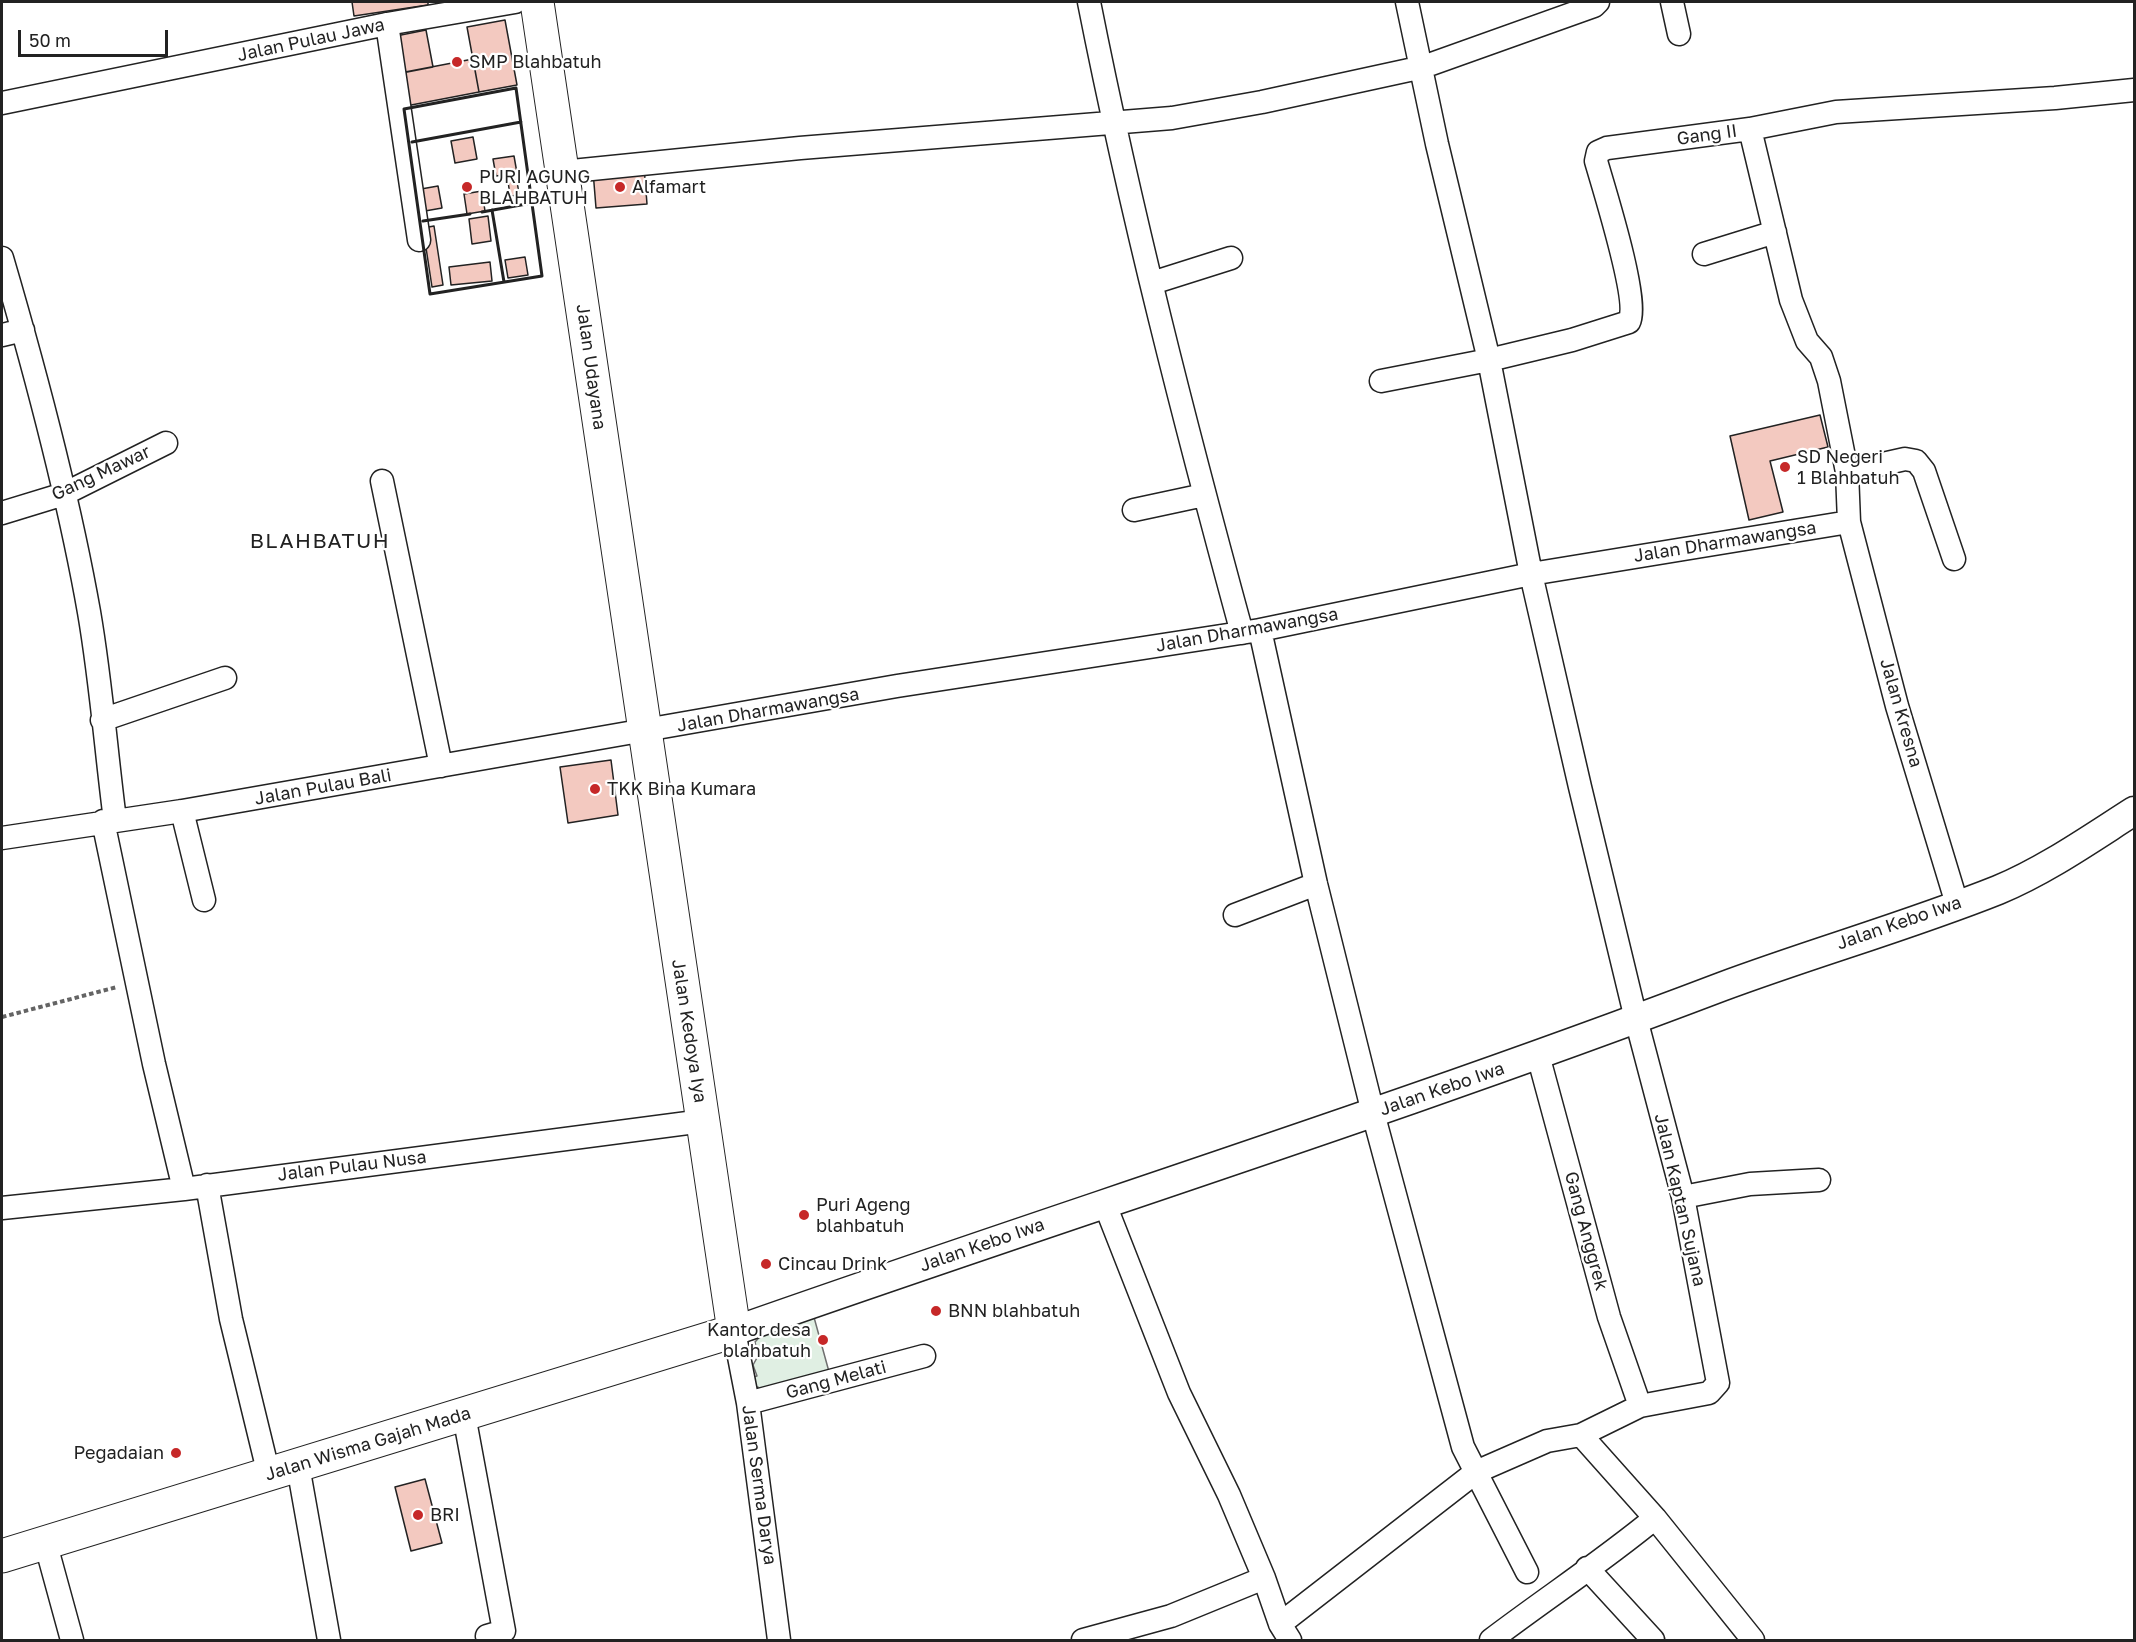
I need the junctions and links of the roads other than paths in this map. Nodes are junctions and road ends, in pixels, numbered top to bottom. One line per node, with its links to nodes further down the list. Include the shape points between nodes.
1 (515, 2): 7 (street, Jalan Pulau Jawa)
2 (537, 2): 14 (highway, Jalan Udayana)
3 (1089, 2): 12 (street)
4 (1407, 2): 9 (street, Jalan Kaptan Sujana)
5 (1598, 2): 9 (street)
6 (1672, 2): 8 (street)
7 (387, 24): 11 (street, Jalan Pulau Jawa); 16 (street)
8 (1679, 34)
9 (1423, 67): 12 (street, via 1251,104); 22 (street, Jalan Kaptan Sujana, via 1437,144)
10 (2134, 90): 13 (street, Gang II, via 1836,112)
11 (2, 104)
12 (1113, 124): 14 (street, via 800,148); 20 (street)
13 (1750, 129): 15 (street, Jalan Kresna); 22 (street, Gang II, via 1598,152 1596,161 1627,278 1631,319 1583,337)
14 (562, 172): 37 (highway, Jalan Udayana)
15 (1775, 232): 17 (street); 25 (street, Jalan Kresna, via 1791,300 1829,381)
16 (419, 240)
17 (1704, 254)
18 (2, 258): 21 (street)
19 (1231, 258): 20 (street)
20 (1152, 283): 28 (street)
21 (12, 332): 27 (street)
22 (1489, 360): 23 (street); 33 (street, Jalan Kaptan Sujana)
23 (1381, 381)
24 (166, 443): 27 (street, Gang Mawar)
25 (1847, 472): 31 (street, Jalan Kresna); 32 (street, via 1905,459 1916,461 1924,471)
26 (382, 481): 38 (street)
27 (64, 494): 30 (street, Gang Mawar); 36 (street, via 89,614)
28 (1204, 495): 29 (street); 34 (street)
29 (1134, 510)
30 (2, 513)
31 (1849, 522): 33 (street, Jalan Dharmawangsa); 45 (street, Jalan Kresna)
32 (1954, 560)
33 (1531, 574): 34 (street, Jalan Dharmawangsa); 47 (street, Jalan Kaptan Sujana)
34 (1251, 631): 37 (street, Jalan Dharmawangsa, via 897,686); 43 (street)
35 (225, 678): 36 (street)
36 (102, 720): 41 (street)
37 (644, 732): 38 (street, Jalan Pulau Bali); 50 (highway, Jalan Kedoya Iya)
38 (441, 766): 39 (street, Jalan Pulau Bali)
39 (182, 811): 41 (street, Jalan Pulau Bali); 44 (street)
40 (2134, 812): 45 (main road, Jalan Kebo Iwa, via 2069,853 2000,889)
41 (109, 821): 42 (street, Jalan Pulau Bali); 53 (street, via 136,981)
42 (2, 838)
43 (1316, 884): 46 (street); 49 (street)
44 (204, 900)
45 (1957, 904): 47 (main road, Jalan Kebo Iwa, via 1805,955)
46 (1234, 915)
47 (1636, 1019): 48 (main road, Jalan Kebo Iwa); 54 (street, Jalan Kaptan Sujana)
48 (1538, 1055): 49 (main road, Jalan Kebo Iwa); 60 (street, Gang Anggrek, via 1609,1317)
49 (1373, 1113): 55 (main road, Jalan Kebo Iwa); 63 (street)
50 (703, 1121): 52 (street, Jalan Pulau Nusa); 57 (highway, Jalan Kedoya Iya)
51 (1819, 1180): 54 (street, via 1750,1184)
52 (207, 1185): 53 (street, Jalan Pulau Nusa); 64 (street, via 231,1319)
53 (184, 1189): 56 (street, Jalan Pulau Nusa)
54 (1683, 1197): 60 (street, Jalan Kaptan Sujana, via 1718,1383 1709,1393)
55 (1104, 1202): 57 (main road, Jalan Kebo Iwa); 70 (street, via 1179,1393)
56 (2, 1208)
57 (734, 1331): 59 (street, Jalan Serma Darya); 61 (highway, Jalan Wisma Gajah Mada)
58 (924, 1356): 59 (street, Gang Melati)
59 (748, 1403): 75 (street, Jalan Serma Darya)
60 (1640, 1406): 62 (street)
61 (464, 1415): 64 (highway, Jalan Wisma Gajah Mada); 72 (street, via 504,1631)
62 (1581, 1435): 63 (street, via 1547,1441); 65 (street)
63 (1472, 1465): 69 (street); 71 (street)
64 (283, 1470): 66 (highway, Jalan Wisma Gajah Mada); 74 (street)
65 (1655, 1518): 68 (street, via 1617,1550); 79 (street)
66 (46, 1545): 67 (highway, Jalan Wisma Gajah Mada); 73 (street)
67 (2, 1556)
68 (1587, 1568): 77 (street); 78 (street)
69 (1527, 1572)
70 (1264, 1578): 71 (street); 76 (street, via 1171,1616)
71 (1285, 1632)
72 (487, 1636)
73 (72, 1641)
74 (329, 1641)
75 (779, 1641)
76 (1083, 1641)
77 (1491, 1641)
78 (1653, 1641)
79 (1753, 1641)

